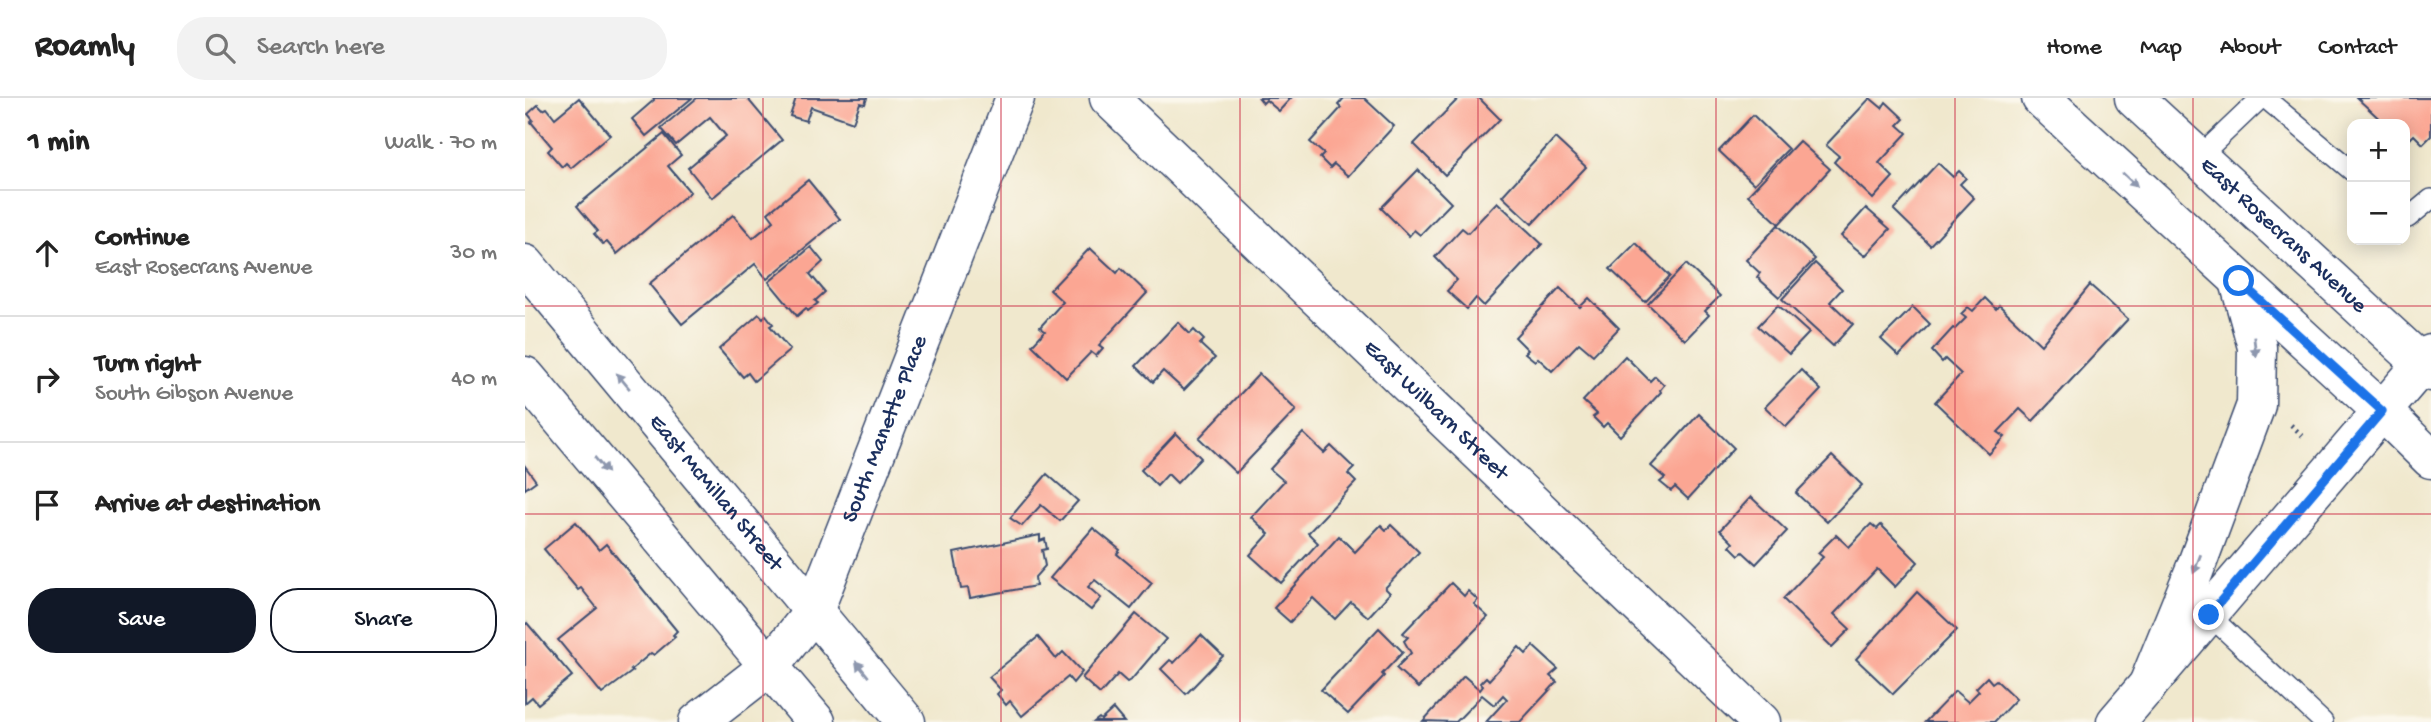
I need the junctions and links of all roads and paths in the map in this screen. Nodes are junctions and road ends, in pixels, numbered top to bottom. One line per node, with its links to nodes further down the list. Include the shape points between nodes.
1 (1015, 98): 16 (street, South Manette Place)
2 (1109, 98): 23 (street, East Wilbarn Street)
3 (2041, 98): 11 (street, one-way to 11)
4 (2134, 98): 6 (street, East Rosecrans Avenue)
5 (2263, 98): 6 (lane); 7 (lane)
6 (2198, 158): 12 (street, East Rosecrans Avenue)
7 (2347, 167)
8 (2431, 199): 9 (lane)
9 (2410, 216)
10 (525, 264): 16 (street, East McMillan Street, one-way to 10)
11 (2239, 281): 14 (street); 19 (street, one-way to 19, via 2257,347 2256,405)
12 (2428, 364): 14 (street)
13 (525, 376): 18 (street, one-way to 18)
14 (2382, 411): 15 (street); 17 (street)
15 (2431, 459)
16 (814, 611): 18 (street, South Manette Place); 22 (street, East McMillan Street, one-way to 16)
17 (2209, 615): 19 (street); 25 (lane)
18 (771, 666): 20 (street, South Manette Place); 21 (street)
19 (2147, 687): 24 (street)
20 (698, 722)
21 (817, 722)
22 (906, 722)
23 (1761, 722)
24 (2116, 722)
25 (2323, 722)

